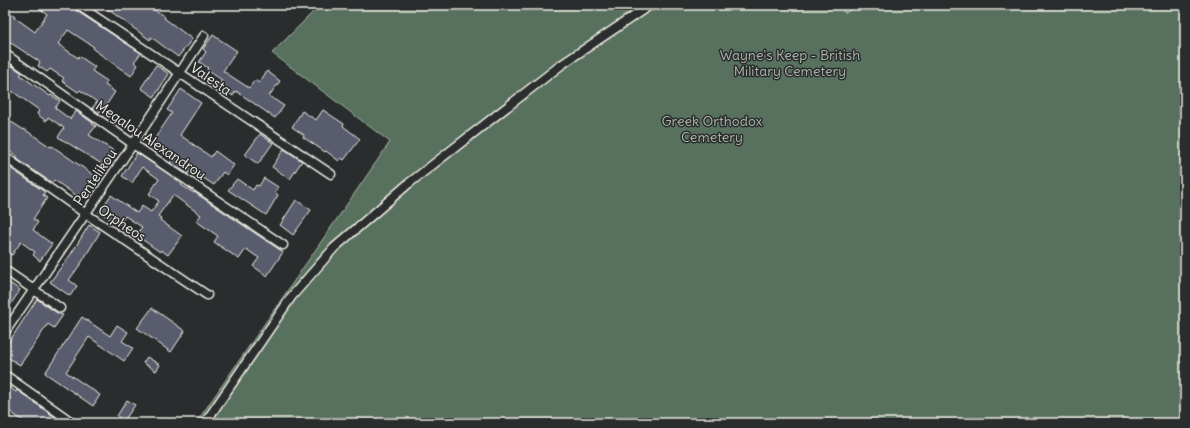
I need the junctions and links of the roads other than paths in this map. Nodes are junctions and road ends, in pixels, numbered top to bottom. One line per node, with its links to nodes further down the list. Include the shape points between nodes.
1 (78, 5): 5 (street, Valesta)
2 (650, 5): 18 (street, via 561,64 408,184 334,248 292,296)
3 (204, 36): 5 (street, Pentelikou)
4 (5, 54): 6 (street, Megalou Alexandrou)
5 (180, 74): 6 (street, Pentelikou); 8 (street, Valesta)
6 (133, 144): 9 (street, Pentelikou); 10 (street, Megalou Alexandrou)
7 (5, 157): 9 (street, Orpheos)
8 (331, 174)
9 (86, 214): 12 (street, Pentelikou); 13 (street, Orpheos)
10 (283, 245)
11 (5, 270): 12 (street)
12 (33, 290): 14 (street); 15 (street, Pentelikou)
13 (207, 295)
14 (60, 308)
15 (5, 332)
16 (5, 375): 17 (street)
17 (73, 423)
18 (205, 423)

